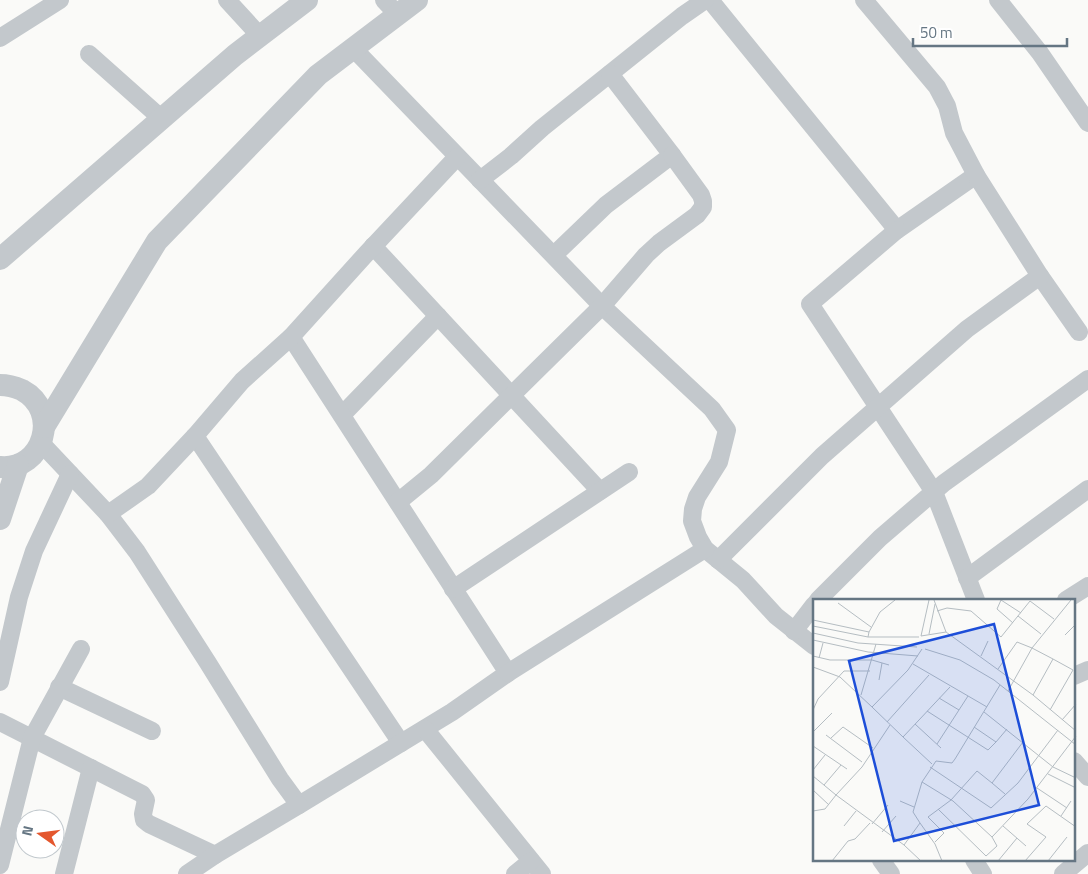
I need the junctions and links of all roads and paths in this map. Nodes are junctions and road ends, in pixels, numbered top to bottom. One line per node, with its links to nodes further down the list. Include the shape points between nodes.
1 (60, 0): 11 (street)
2 (227, 0): 10 (street)
3 (307, 0): 10 (street)
4 (417, 0): 9 (street)
5 (706, 0): 14 (street)
6 (710, 0): 21 (street)
7 (864, 0): 19 (street, via 937,87 948,106 954,133)
8 (998, 0): 16 (street)
9 (391, 8): 12 (street)
10 (260, 36): 15 (street)
11 (0, 38)
12 (353, 48): 18 (street); 35 (street, via 318,76 157,241)
13 (89, 54): 15 (street)
14 (610, 74): 17 (street); 20 (street)
15 (162, 119): 24 (street)
16 (1088, 122)
17 (672, 155): 23 (street, via 606,205); 26 (street, via 701,195 703,207 658,243)
18 (457, 157): 20 (street); 22 (street)
19 (976, 176): 21 (street); 25 (street)
20 (480, 180): 23 (street)
21 (897, 230): 33 (street, via 810,304)
22 (373, 246): 27 (street); 29 (street)
23 (554, 255): 26 (street)
24 (0, 259)
25 (1040, 276): 28 (street); 33 (street, via 966,329)
26 (602, 306): 32 (street); 46 (street, via 712,409 727,430 719,462 697,497 694,509 692,521)
27 (438, 316): 32 (street); 34 (street)
28 (1079, 332)
29 (291, 336): 34 (street); 36 (street, via 242,381)
30 (1088, 379): 42 (street)
31 (0, 385): 35 (street, via 16,387 37,402 42,414)
32 (511, 396): 41 (street); 43 (street, via 431,475)
33 (878, 406): 42 (street); 47 (street, via 822,456)
34 (342, 415): 43 (street)
35 (42, 435): 37 (street, via 28,460); 39 (street)
36 (195, 436): 44 (street, via 148,486); 67 (street)
37 (9, 466): 45 (street)
38 (629, 472): 41 (street)
39 (70, 474): 44 (street); 61 (street, via 34,551 19,597)
40 (1088, 489): 48 (street)
41 (600, 492): 50 (street)
42 (934, 492): 48 (street); 51 (street, via 880,538)
43 (398, 502): 50 (street)
44 (108, 514): 71 (street, via 137,552)
45 (0, 519)
46 (704, 549): 47 (street); 59 (street)
47 (718, 560): 55 (street)
48 (967, 578): 52 (street)
49 (1088, 586): 53 (street)
50 (454, 589): 59 (street)
51 (819, 599)
52 (976, 599)
53 (1068, 599)
54 (813, 606): 55 (street)
55 (794, 631): 56 (street)
56 (813, 645)
57 (80, 649): 62 (street)
58 (1088, 670): 60 (street)
59 (508, 673): 64 (street)
60 (1076, 675)
61 (0, 682)
62 (59, 688): 65 (street); 66 (street)
63 (0, 722): 66 (street)
64 (425, 729): 67 (street); 77 (street)
65 (152, 731)
66 (32, 738): 69 (street); 76 (street)
67 (401, 743): 71 (street)
68 (1076, 763): 70 (street)
69 (91, 768): 73 (street, via 142,794 146,800 144,820 149,824); 78 (street)
70 (1088, 776)
71 (299, 806): 73 (street)
72 (1088, 853): 83 (street)
73 (215, 855): 79 (street)
74 (882, 862): 81 (street)
75 (975, 862): 82 (street)
76 (0, 865)
77 (536, 867): 80 (street)
78 (64, 874)
79 (187, 874)
80 (515, 874)
81 (891, 874)
82 (983, 874)
83 (1063, 874)

